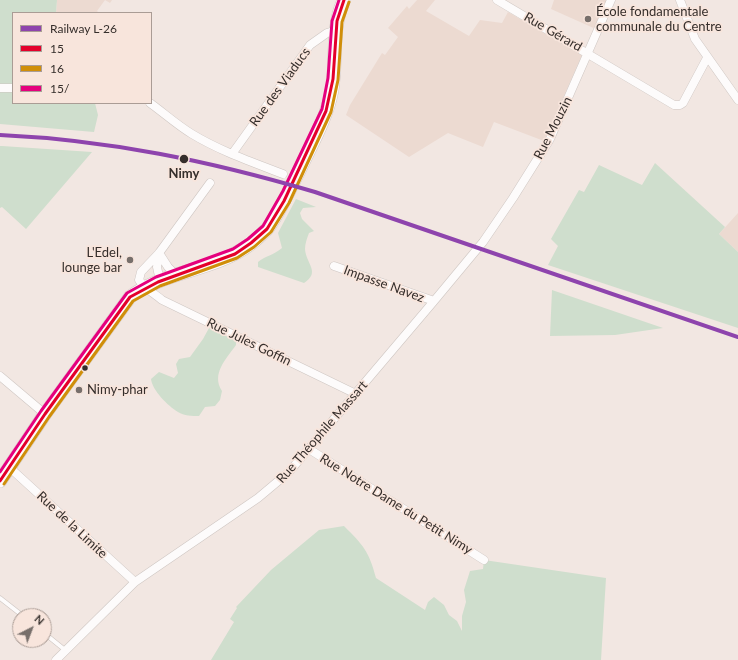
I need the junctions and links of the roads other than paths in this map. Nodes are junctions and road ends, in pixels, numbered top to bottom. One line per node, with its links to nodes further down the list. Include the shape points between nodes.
1 (344, 0): 5 (main road, via 340,8)
2 (497, 0): 6 (street, Rue Gérard)
3 (611, 0): 6 (street, Rue Mouzin)
4 (680, 0): 7 (street, via 695,39)
5 (337, 30): 12 (street, Rue des Viaducs, via 327,33 310,45); 18 (main road, via 334,77 328,105 297,175 267,229 245,248 218,262)
6 (588, 53): 7 (street, Rue Gérard, via 677,105 683,103); 15 (street, Rue Mouzin, via 550,139)
7 (707, 58): 10 (street)
8 (0, 88): 9 (street)
9 (12, 88)
10 (738, 100)
11 (151, 104): 12 (street, via 191,134)
12 (232, 154): 13 (street)
13 (283, 174)
14 (210, 184): 16 (street)
15 (478, 248): 21 (street, Rue Théophile Massart)
16 (159, 253): 18 (street); 19 (street, via 157,267); 20 (street, via 141,272 139,280)
17 (334, 266): 21 (street, Impasse Navez)
18 (177, 276): 19 (main road)
19 (160, 281): 20 (main road)
20 (144, 288): 23 (street, Rue Jules Goffin, via 162,300); 24 (main road, via 124,302)
21 (434, 301): 23 (street, Rue Théophile Massart)
22 (0, 376): 24 (street)
23 (356, 394): 25 (street, Rue Théophile Massart)
24 (45, 414): 26 (main road)
25 (309, 449): 28 (street, Rue Notre Dame du Petit Nimy); 29 (street, Rue Théophile Massart, via 275,485)
26 (9, 467): 27 (main road); 29 (street, Rue de la Limite)
27 (0, 481)
28 (484, 560)
29 (135, 582): 33 (street, Rue Théophile Massart)
30 (0, 598): 31 (lane)
31 (13, 608)
32 (52, 639): 33 (lane)
33 (65, 650): 34 (street, Rue Théophile Massart)
34 (56, 660)

